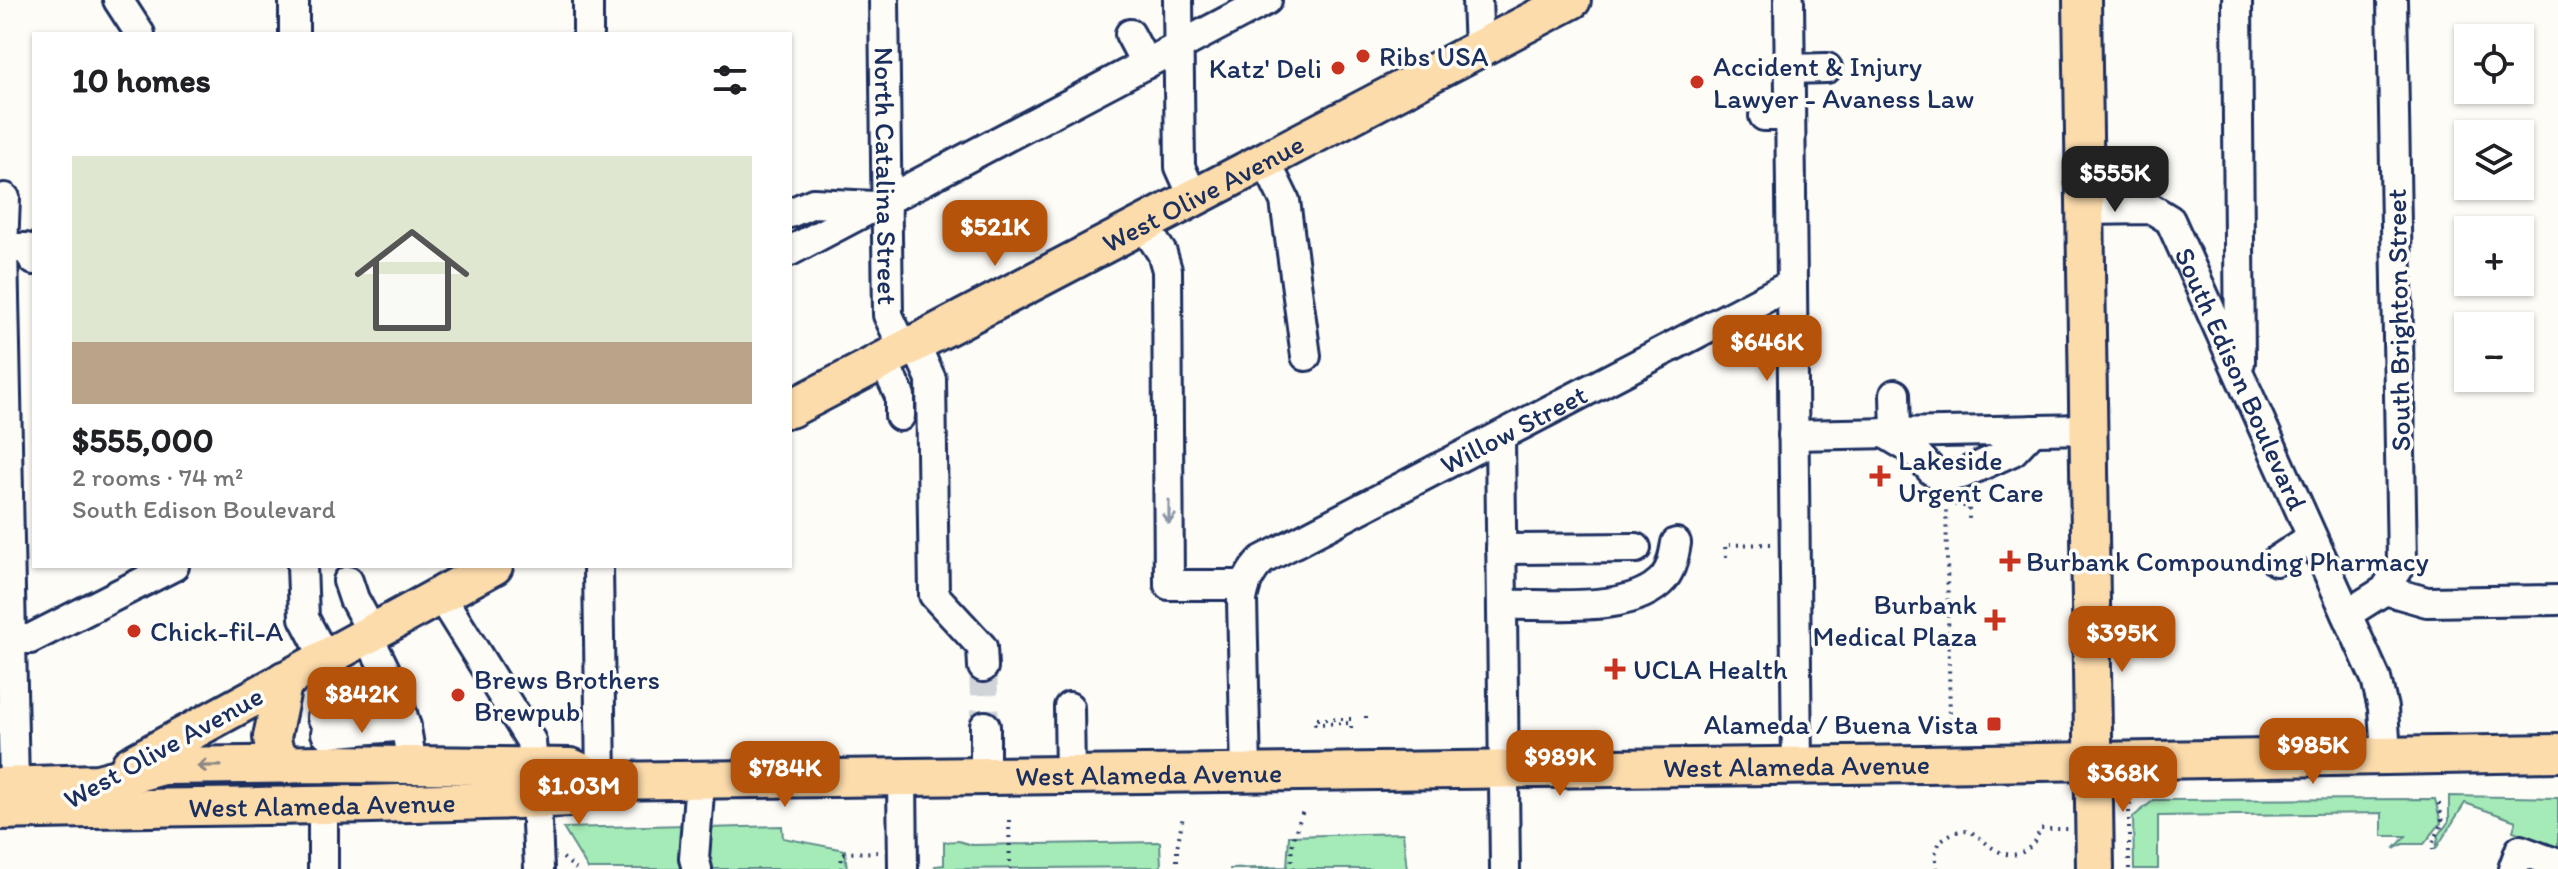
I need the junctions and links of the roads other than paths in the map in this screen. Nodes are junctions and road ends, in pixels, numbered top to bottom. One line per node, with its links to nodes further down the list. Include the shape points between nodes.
1 (118, 0): 13 (street)
2 (294, 0): 14 (street)
3 (588, 0): 15 (street)
4 (884, 0): 25 (street, North Catalina Street)
5 (1178, 0): 17 (street)
6 (1267, 0): 17 (street)
7 (1477, 0): 18 (street)
8 (1572, 0): 18 (main road, West Olive Avenue)
9 (1789, 0): 21 (street)
10 (2082, 0): 26 (main road)
11 (2237, 0): 35 (street)
12 (2392, 0): 54 (street, South Brighton Street, via 2402,563)
13 (139, 32)
14 (294, 32)
15 (588, 32)
16 (1130, 34): 19 (street)
17 (1178, 48): 19 (street); 24 (street, via 1180,167)
18 (1479, 49): 22 (main road, West Olive Avenue)
19 (1146, 64): 25 (street)
20 (1827, 68): 21 (street)
21 (1789, 69): 32 (street, via 1777,116)
22 (1265, 160): 24 (main road, West Olive Avenue); 34 (street, via 1285,201)
23 (5, 198): 29 (street)
24 (1194, 198): 28 (main road, West Olive Avenue)
25 (882, 202): 27 (street, via 813,203); 30 (street); 33 (street, North Catalina Street, via 888,315)
26 (2085, 210): 35 (street, South Edison Boulevard, via 2152,209 2170,220); 39 (main road)
27 (792, 212)
28 (1143, 224): 33 (main road, West Olive Avenue); 55 (street, one-way to 55, via 1167,270 1169,585)
29 (3, 248): 31 (street, via 26,248); 62 (street)
30 (792, 250)
31 (32, 257)
32 (1792, 284): 42 (street); 43 (street, Willow Street, via 1702,321)
33 (901, 351): 37 (main road, West Olive Avenue); 38 (street); 64 (street, via 931,379 929,534 934,595 982,647)
34 (1306, 356)
35 (2240, 375): 44 (street, South Edison Boulevard)
36 (1895, 394): 41 (street)
37 (792, 405)
38 (900, 416)
39 (2090, 429): 40 (street); 72 (main road)
40 (2033, 430): 41 (street); 41 (street, via 2013,451 1945,477)
41 (1890, 433): 42 (street)
42 (1793, 435): 75 (street)
43 (1500, 438): 47 (street); 55 (street, Willow Street, via 1262,560)
44 (2312, 537): 48 (street); 60 (street, South Edison Boulevard)
45 (1676, 543): 59 (street, via 1665,577 1632,599)
46 (1636, 548): 47 (street)
47 (1501, 549): 59 (street)
48 (2276, 561)
49 (170, 568): 62 (street, via 30,639)
50 (302, 568): 63 (street, via 304,618)
51 (490, 568): 56 (main road, West Olive Avenue)
52 (598, 568): 82 (street)
53 (348, 581): 61 (street)
54 (2385, 590): 57 (street, via 2427,602); 60 (street)
55 (1243, 593): 58 (street); 77 (street)
56 (440, 595): 61 (main road, West Olive Avenue); 84 (street, via 531,741)
57 (2558, 600)
58 (1190, 601)
59 (1502, 605): 76 (street)
60 (2347, 614): 71 (street, South Edison Boulevard, via 2376,679)
61 (370, 634): 63 (main road, West Olive Avenue); 66 (street)
62 (5, 639): 85 (street)
63 (325, 658): 65 (main road, West Olive Avenue)
64 (983, 667)
65 (284, 680): 73 (main road, via 272,737 274,750); 83 (main road, West Olive Avenue)
66 (392, 687): 68 (street); 68 (street, via 324,725)
67 (1069, 707): 78 (street)
68 (406, 726): 74 (street)
69 (985, 726): 79 (street)
70 (2558, 753): 71 (main road, West Alameda Avenue)
71 (2386, 755): 72 (main road, West Alameda Avenue)
72 (2092, 759): 75 (main road, West Alameda Avenue); 97 (main road)
73 (287, 765): 74 (main road, West Alameda Avenue); 83 (main road, West Alameda Avenue, one-way to 83, via 163,766)
74 (423, 765): 83 (main road, West Alameda Avenue, via 397,782 355,787 157,794); 84 (main road, West Alameda Avenue)
75 (1797, 765): 76 (main road, West Alameda Avenue)
76 (1505, 769): 77 (main road, West Alameda Avenue); 96 (street)
77 (1246, 773): 78 (main road, West Alameda Avenue)
78 (1070, 774): 79 (main road, West Alameda Avenue)
79 (985, 776): 80 (main road, West Alameda Avenue)
80 (902, 778): 81 (main road, West Alameda Avenue); 91 (street)
81 (700, 780): 82 (main road, West Alameda Avenue); 95 (street)
82 (601, 781): 84 (main road, West Alameda Avenue, via 571,767)
83 (98, 783): 85 (main road, West Alameda Avenue); 86 (main road); 88 (main road, West Olive Avenue)
84 (534, 783): 87 (main road, West Alameda Avenue); 94 (street)
85 (5, 794): 88 (main road, West Alameda Avenue)
86 (135, 807): 87 (main road, West Alameda Avenue); 88 (main road, West Alameda Avenue)
87 (323, 807): 93 (street)
88 (46, 810): 89 (main road, West Olive Avenue)
89 (0, 833)
90 (2516, 860): 92 (street)
91 (903, 861)
92 (2558, 864)
93 (323, 869)
94 (539, 869)
95 (697, 869)
96 (1505, 869)
97 (2095, 869)

